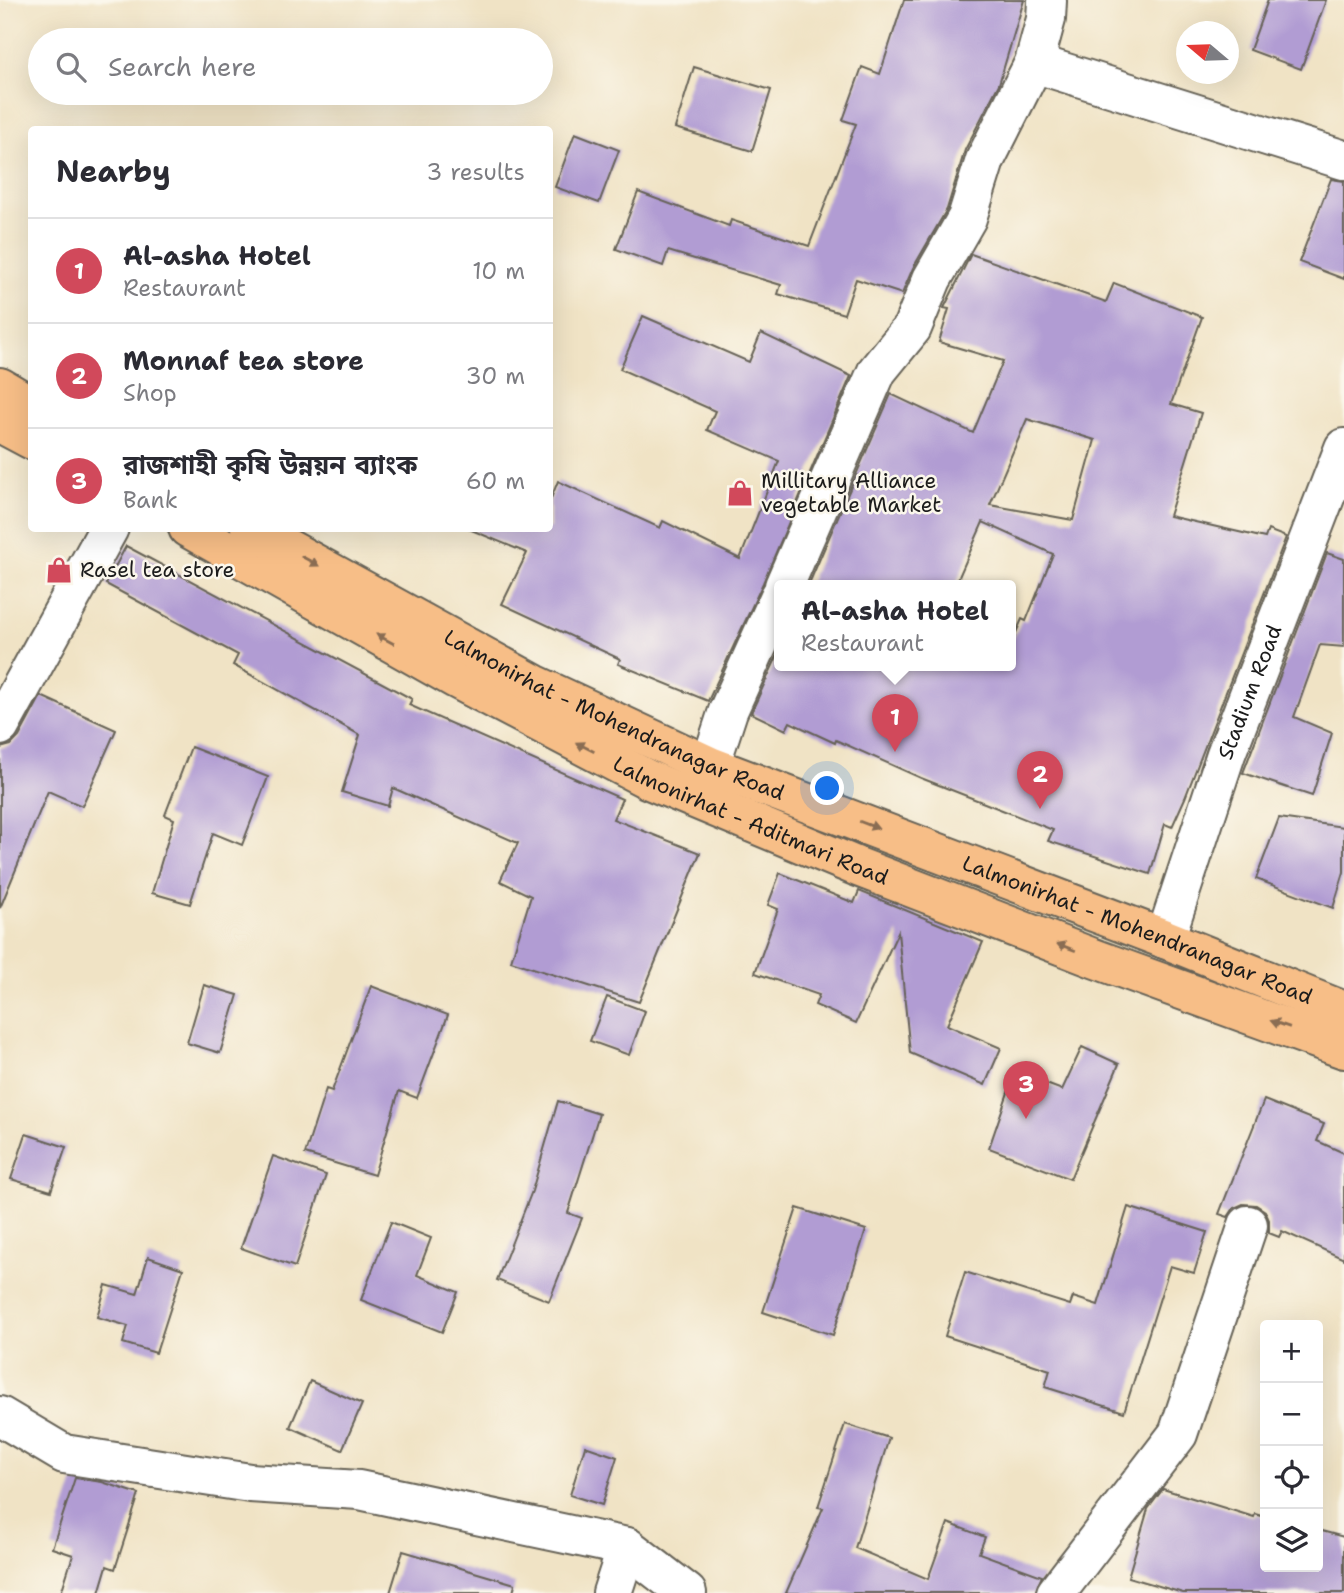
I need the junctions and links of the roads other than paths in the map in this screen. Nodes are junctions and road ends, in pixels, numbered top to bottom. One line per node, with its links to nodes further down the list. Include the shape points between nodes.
1 (1047, 1): 2 (street)
2 (1034, 63): 3 (street); 12 (street, via 1004,116 967,218 932,279 912,328 877,371)
3 (1344, 160)
4 (0, 387): 5 (highway)
5 (28, 404)
6 (0, 423): 7 (highway)
7 (28, 438)
8 (1344, 448): 16 (street, Stadium Road, via 1226,754)
9 (107, 532): 14 (street)
10 (195, 532): 18 (highway, Lalmonirhat - Aditmari Road, one-way to 10, via 858,867 647,779 456,680)
11 (257, 532): 15 (highway, Lalmonirhat - Mohendranagar Road, one-way to 15, via 534,684)
12 (787, 580)
13 (774, 607): 15 (street, via 728,711)
14 (0, 726)
15 (710, 766): 16 (highway, Lalmonirhat - Mohendranagar Road, one-way to 16)
16 (1165, 939): 17 (highway, Lalmonirhat - Mohendranagar Road)
17 (1344, 1011)
18 (1344, 1049)
19 (1248, 1225): 24 (street, via 1178,1434)
20 (0, 1416): 21 (street, via 64,1454 250,1483 359,1490)
21 (627, 1547): 22 (street); 23 (street)
22 (612, 1593)
23 (687, 1593)
24 (1056, 1593)

